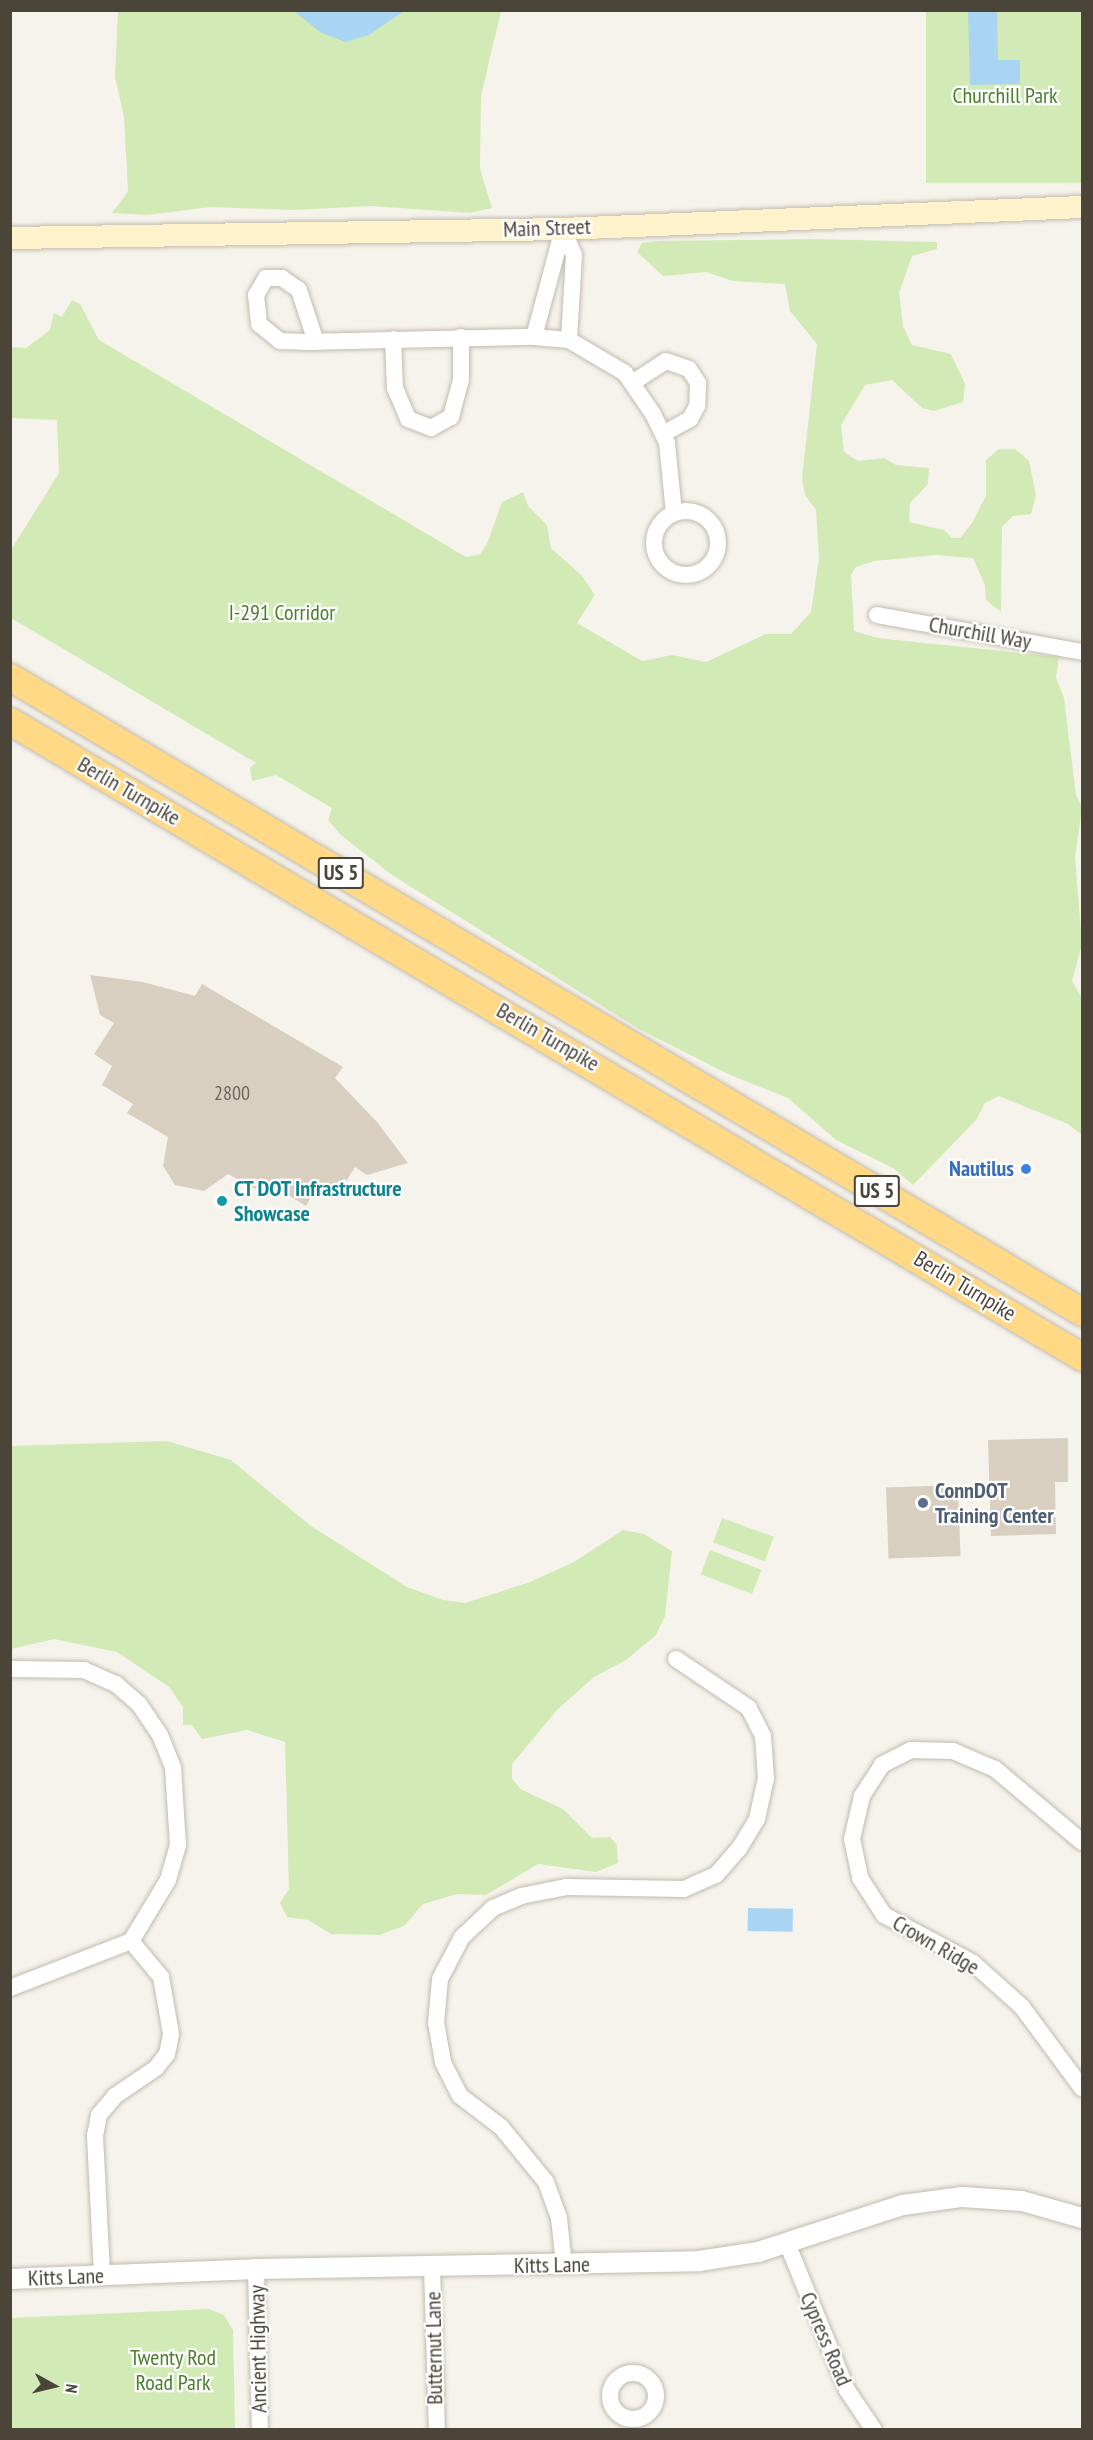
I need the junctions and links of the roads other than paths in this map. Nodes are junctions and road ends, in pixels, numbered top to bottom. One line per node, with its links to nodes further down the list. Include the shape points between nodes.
1 (1083, 207): 2 (main road, Main Street)
2 (563, 229): 3 (main road, Main Street); 5 (street); 7 (street, via 574,255)
3 (10, 238)
4 (461, 337): 5 (street); 6 (street); 6 (street, via 461,379 451,417 431,428 408,419 395,388)
5 (534, 337): 7 (street)
6 (393, 339): 8 (street)
7 (569, 339): 9 (street, via 625,373)
8 (316, 342)
9 (632, 383): 10 (street); 10 (street, via 666,361 690,369 698,382 698,406 690,419)
10 (663, 434): 11 (street, via 674,484)
11 (675, 513)
12 (877, 615): 13 (street, Churchill Way)
13 (1083, 652)
14 (10, 677): 16 (highway, Berlin Turnpike / US 5)
15 (10, 722): 17 (highway, Berlin Turnpike / US 5)
16 (671, 1070): 17 (highway); 18 (highway, Berlin Turnpike / US 5)
17 (653, 1099): 19 (highway, Berlin Turnpike / US 5)
18 (1083, 1312)
19 (1083, 1357)
20 (676, 1659): 28 (street, via 749,1708 763,1736 766,1778 757,1819 739,1849 716,1875 684,1888 567,1887 521,1896 493,1908 462,1937 440,1979 436,2023 443,2062 460,2096 501,2127 546,2182 559,2218)
21 (10, 1669): 23 (street, via 84,1670 117,1685 139,1704 160,1736 173,1768 178,1845 168,1880)
22 (1083, 1842): 25 (street, Crown Ridge, via 995,1769 953,1751 911,1750 882,1766 867,1788 852,1839 860,1878 884,1915 973,1963 1022,2007)
23 (131, 1941): 24 (street); 31 (street, via 161,1977 171,2034 167,2054 156,2068 115,2096 99,2115 95,2136)
24 (10, 1988)
25 (1083, 2088)
26 (1083, 2218): 27 (street, Kitts Lane, via 1023,2201 941,2199 869,2214)
27 (787, 2243): 28 (street, Kitts Lane, via 727,2258); 35 (street, Cypress Road, via 847,2390)
28 (564, 2265): 29 (street, Kitts Lane)
29 (432, 2266): 30 (street, Kitts Lane); 34 (street, Butternut Lane)
30 (256, 2269): 31 (street, Kitts Lane); 33 (street, Ancient Highway)
31 (102, 2276): 32 (street, Kitts Lane)
32 (10, 2279)
33 (260, 2430)
34 (437, 2430)
35 (874, 2430)

